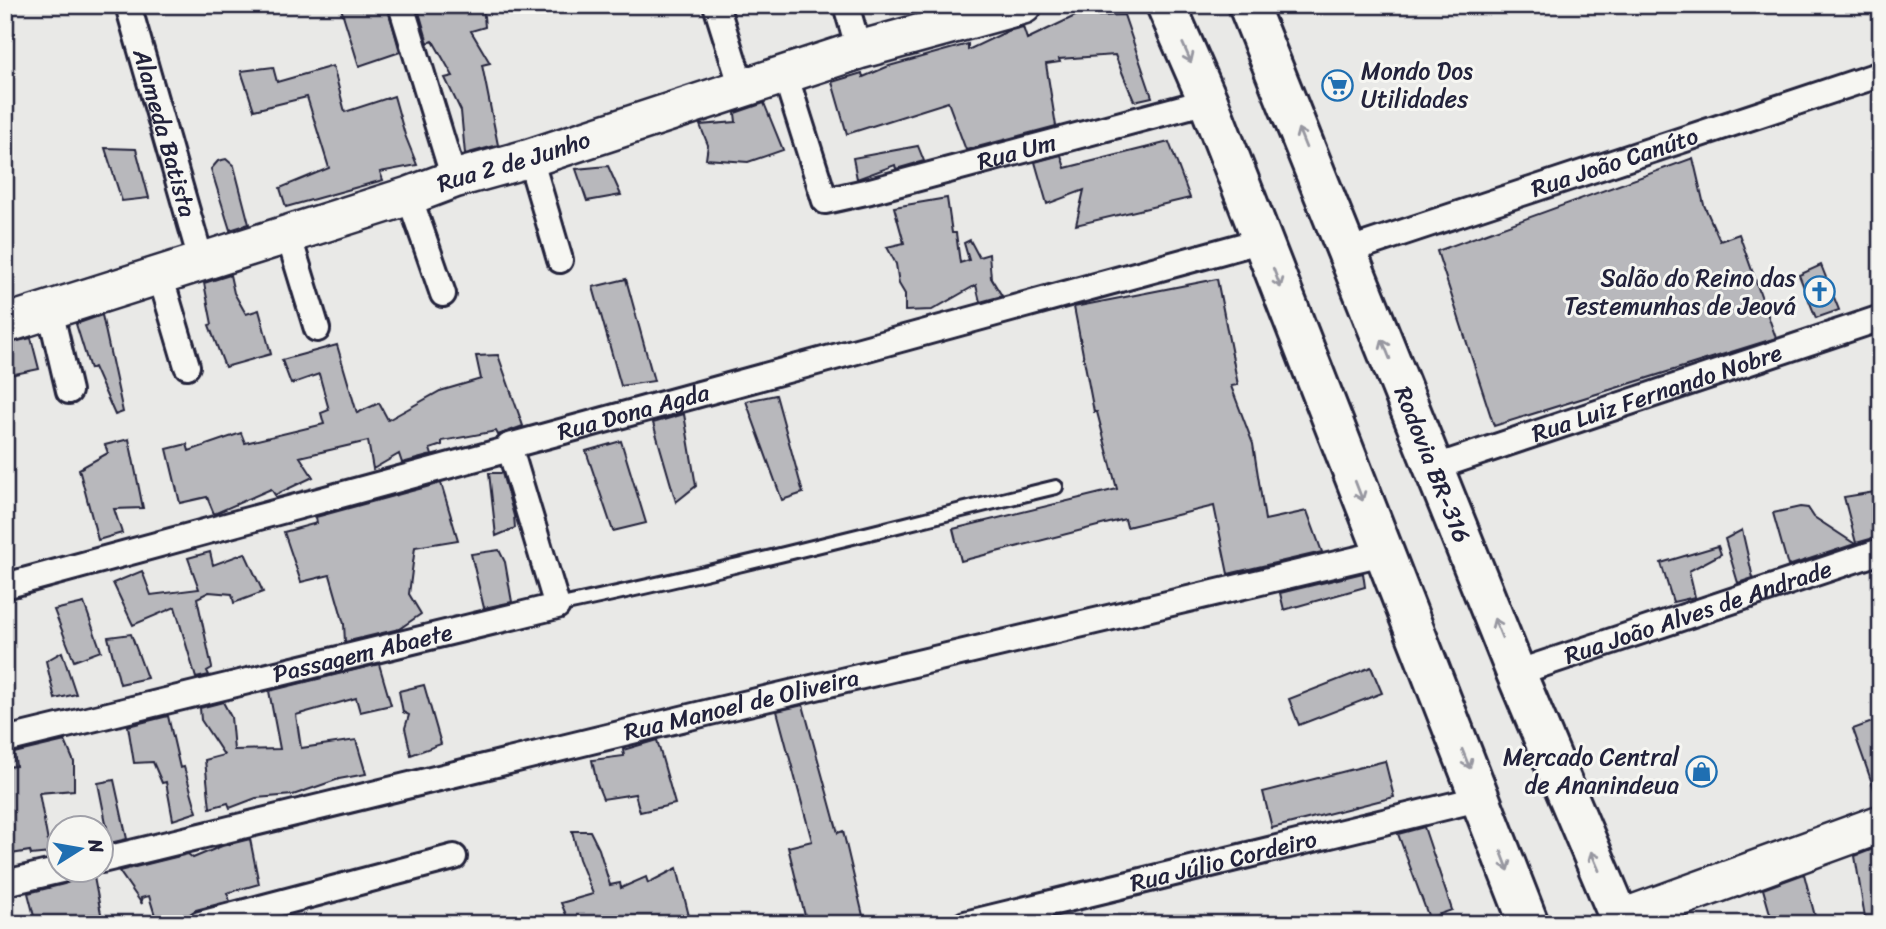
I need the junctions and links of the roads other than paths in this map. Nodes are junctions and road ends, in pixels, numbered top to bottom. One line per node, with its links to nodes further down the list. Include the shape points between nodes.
1 (128, 5): 19 (street, Alameda Batista)
2 (401, 5): 14 (street)
3 (716, 5): 11 (street)
4 (846, 5): 8 (street)
5 (1023, 5): 8 (street, Rua 2 de Junho)
6 (1166, 5): 12 (highway, one-way to 12)
7 (1248, 5): 18 (highway, Rodovia BR-316, one-way to 7)
8 (859, 50): 9 (street, Rua 2 de Junho)
9 (785, 74): 11 (street, Rua 2 de Junho); 12 (street, Rua Um, via 825,201)
10 (1881, 74): 18 (street, Rua João Canúto)
11 (742, 88): 13 (street, Rua 2 de Junho)
12 (1208, 101): 17 (highway)
13 (530, 158): 14 (street, Rua 2 de Junho); 20 (street)
14 (454, 179): 15 (street, Rua 2 de Junho)
15 (409, 196): 16 (street, Rua 2 de Junho); 22 (street)
16 (288, 233): 19 (street, Rua 2 de Junho); 26 (street)
17 (1263, 240): 29 (street, Rua Dona Agda); 33 (highway, one-way to 33)
18 (1347, 251): 30 (highway, Rodovia BR-316, one-way to 18)
19 (201, 260): 21 (street, Rua 2 de Junho)
20 (561, 260)
21 (160, 275): 23 (street, Rua 2 de Junho); 27 (street)
22 (443, 294)
23 (50, 310): 25 (street, Rua 2 de Junho); 28 (street)
24 (1881, 318): 30 (street, Rua Luiz Fernando Nobre)
25 (5, 324)
26 (317, 329)
27 (187, 366)
28 (69, 391)
29 (509, 446): 34 (street, Rua Dona Agda); 35 (street)
30 (1433, 468): 36 (highway, Rodovia BR-316, one-way to 30)
31 (1056, 487): 35 (lane, via 691,578)
32 (1881, 551): 36 (street, Rua João Alves de Andrade)
33 (1383, 553): 38 (highway, one-way to 38); 40 (street, Rua Manoel de Oliveira)
34 (5, 586)
35 (557, 606): 37 (street, Passagem Abaete)
36 (1516, 673): 44 (highway, Rodovia BR-316, one-way to 36)
37 (5, 740)
38 (1482, 798): 46 (street, Rua Júlio Cordeiro); 47 (highway, one-way to 47)
39 (1881, 824): 44 (street)
40 (116, 857)
41 (454, 857): 45 (street)
42 (46, 873): 43 (street)
43 (5, 883)
44 (1621, 921)
45 (200, 924)
46 (965, 924)
47 (1529, 924)

